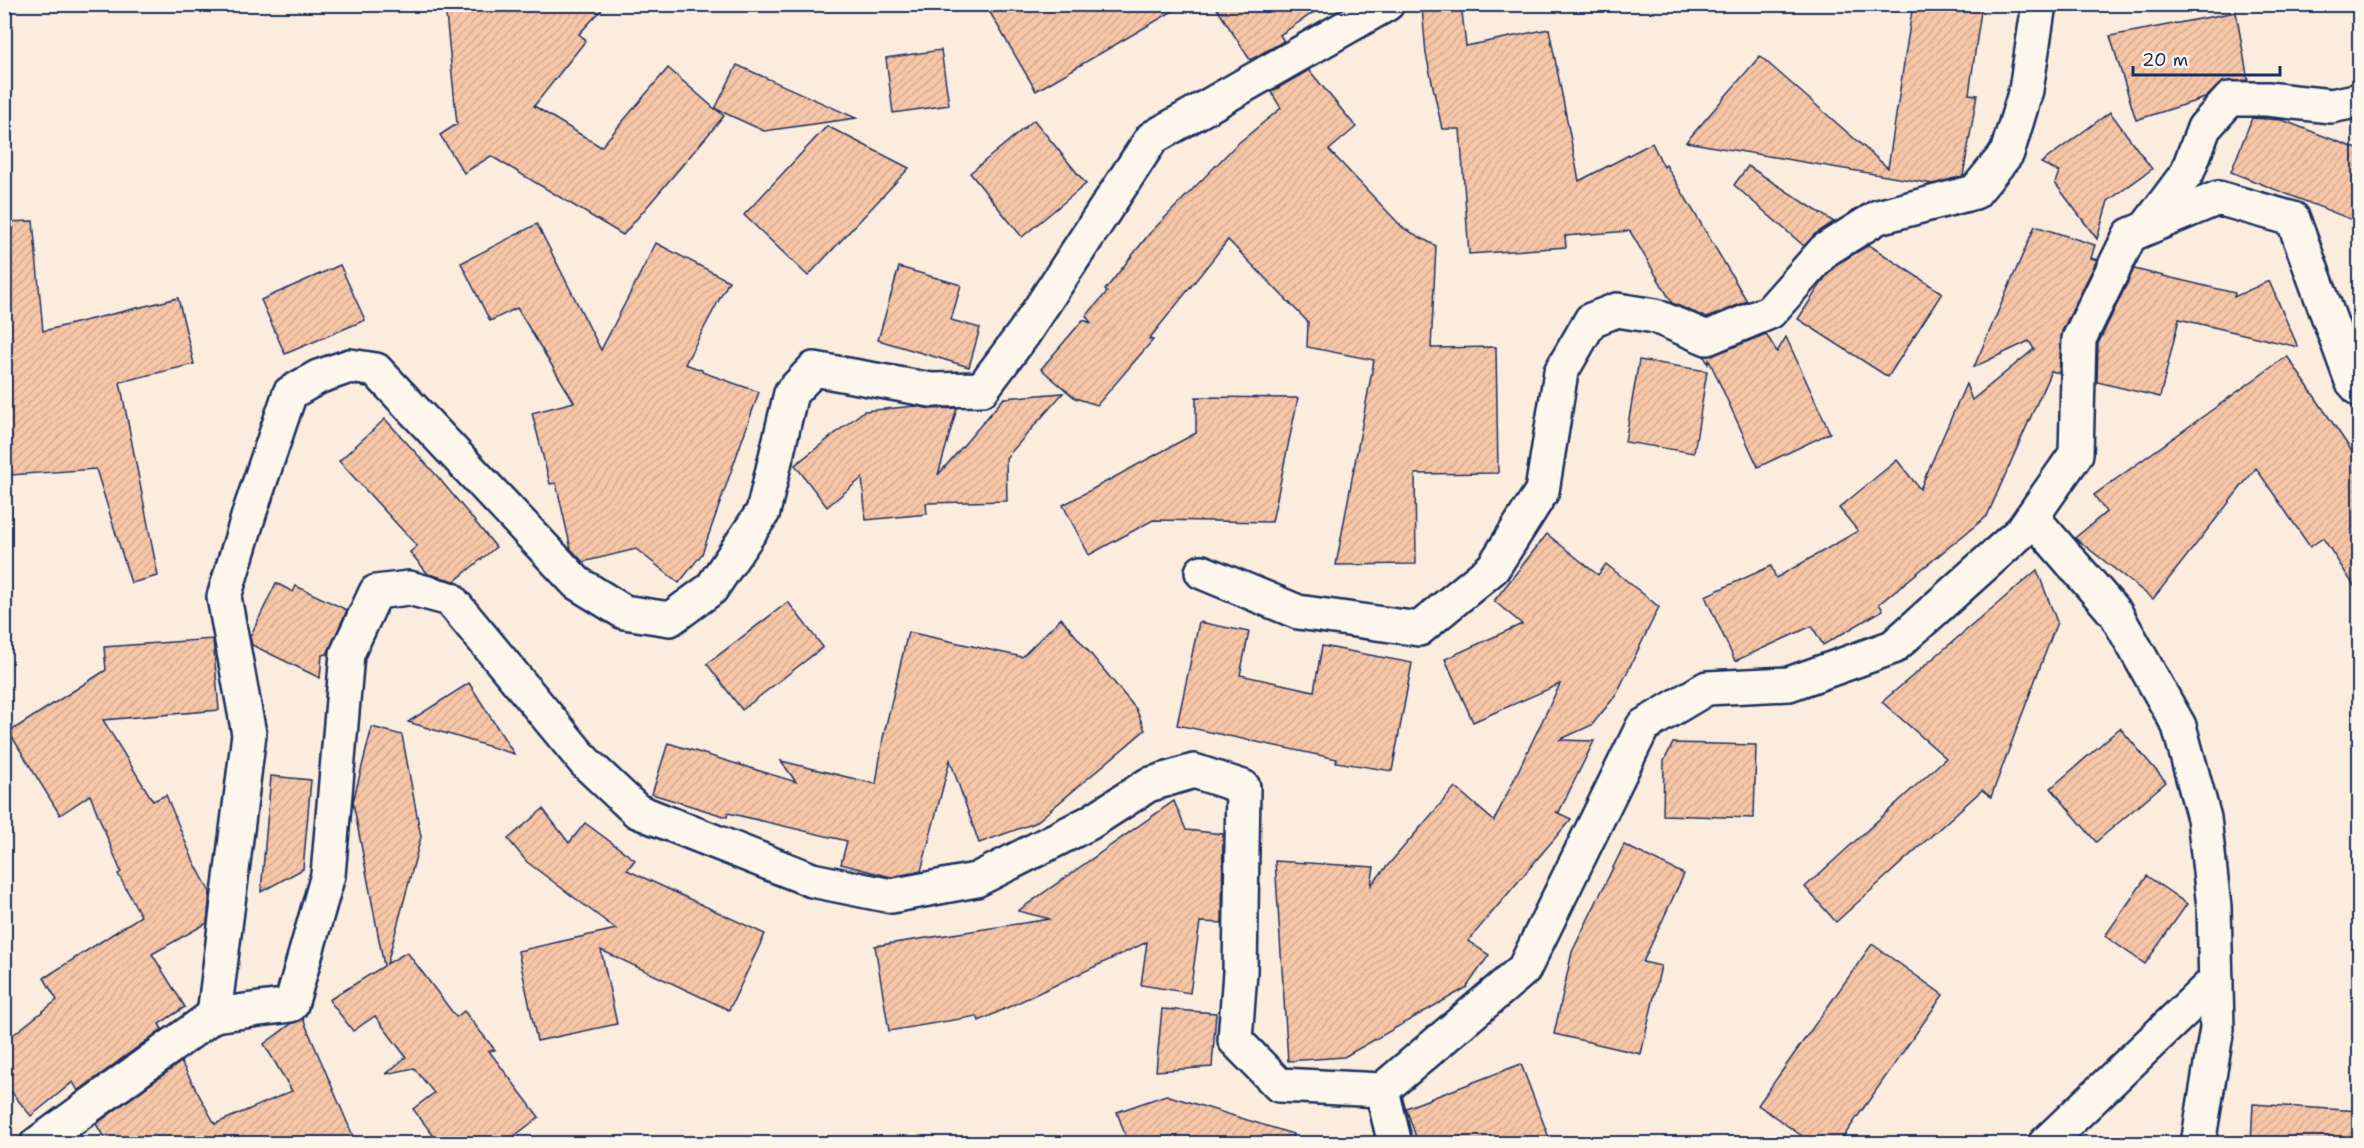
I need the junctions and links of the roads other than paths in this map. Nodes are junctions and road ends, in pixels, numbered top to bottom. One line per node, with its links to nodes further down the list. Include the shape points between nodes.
1 (1387, 4): 9 (street, via 1152,138 1024,333 982,389 931,390 814,369 791,393 764,512 711,589 670,619 624,612 577,583 376,370 350,366 318,377 290,393 224,597 249,734)
2 (2039, 4): 7 (street, via 2026,90 2007,153 1975,192 1878,217 1825,250 1770,312 1707,338 1655,316 1617,310 1592,320 1561,372 1542,491 1493,568 1419,628 1298,612)
3 (2360, 100): 4 (street, via 2331,105 2230,99 2204,128 2187,172)
4 (2146, 229): 5 (street, via 2218,198 2293,219 2352,381); 6 (street, via 2130,236 2079,339 2076,454)
5 (2360, 390)
6 (2032, 517): 8 (street, via 2116,614 2179,726 2204,818 2214,907); 10 (street, via 2022,531 1893,647 1789,684 1707,688 1643,726 1524,969)
7 (1202, 572)
8 (2216, 980): 13 (street); 14 (street, via 2217,1028)
9 (214, 1015): 10 (street, via 291,1005 328,875 347,654 376,592 409,588 450,599 585,762 637,811 812,880 891,896 976,880 1089,823 1148,785 1194,771 1243,787 1235,1040 1279,1085); 11 (street)
10 (1383, 1090): 12 (street)
11 (37, 1143)
12 (1395, 1143)
13 (2045, 1143)
14 (2198, 1143)

